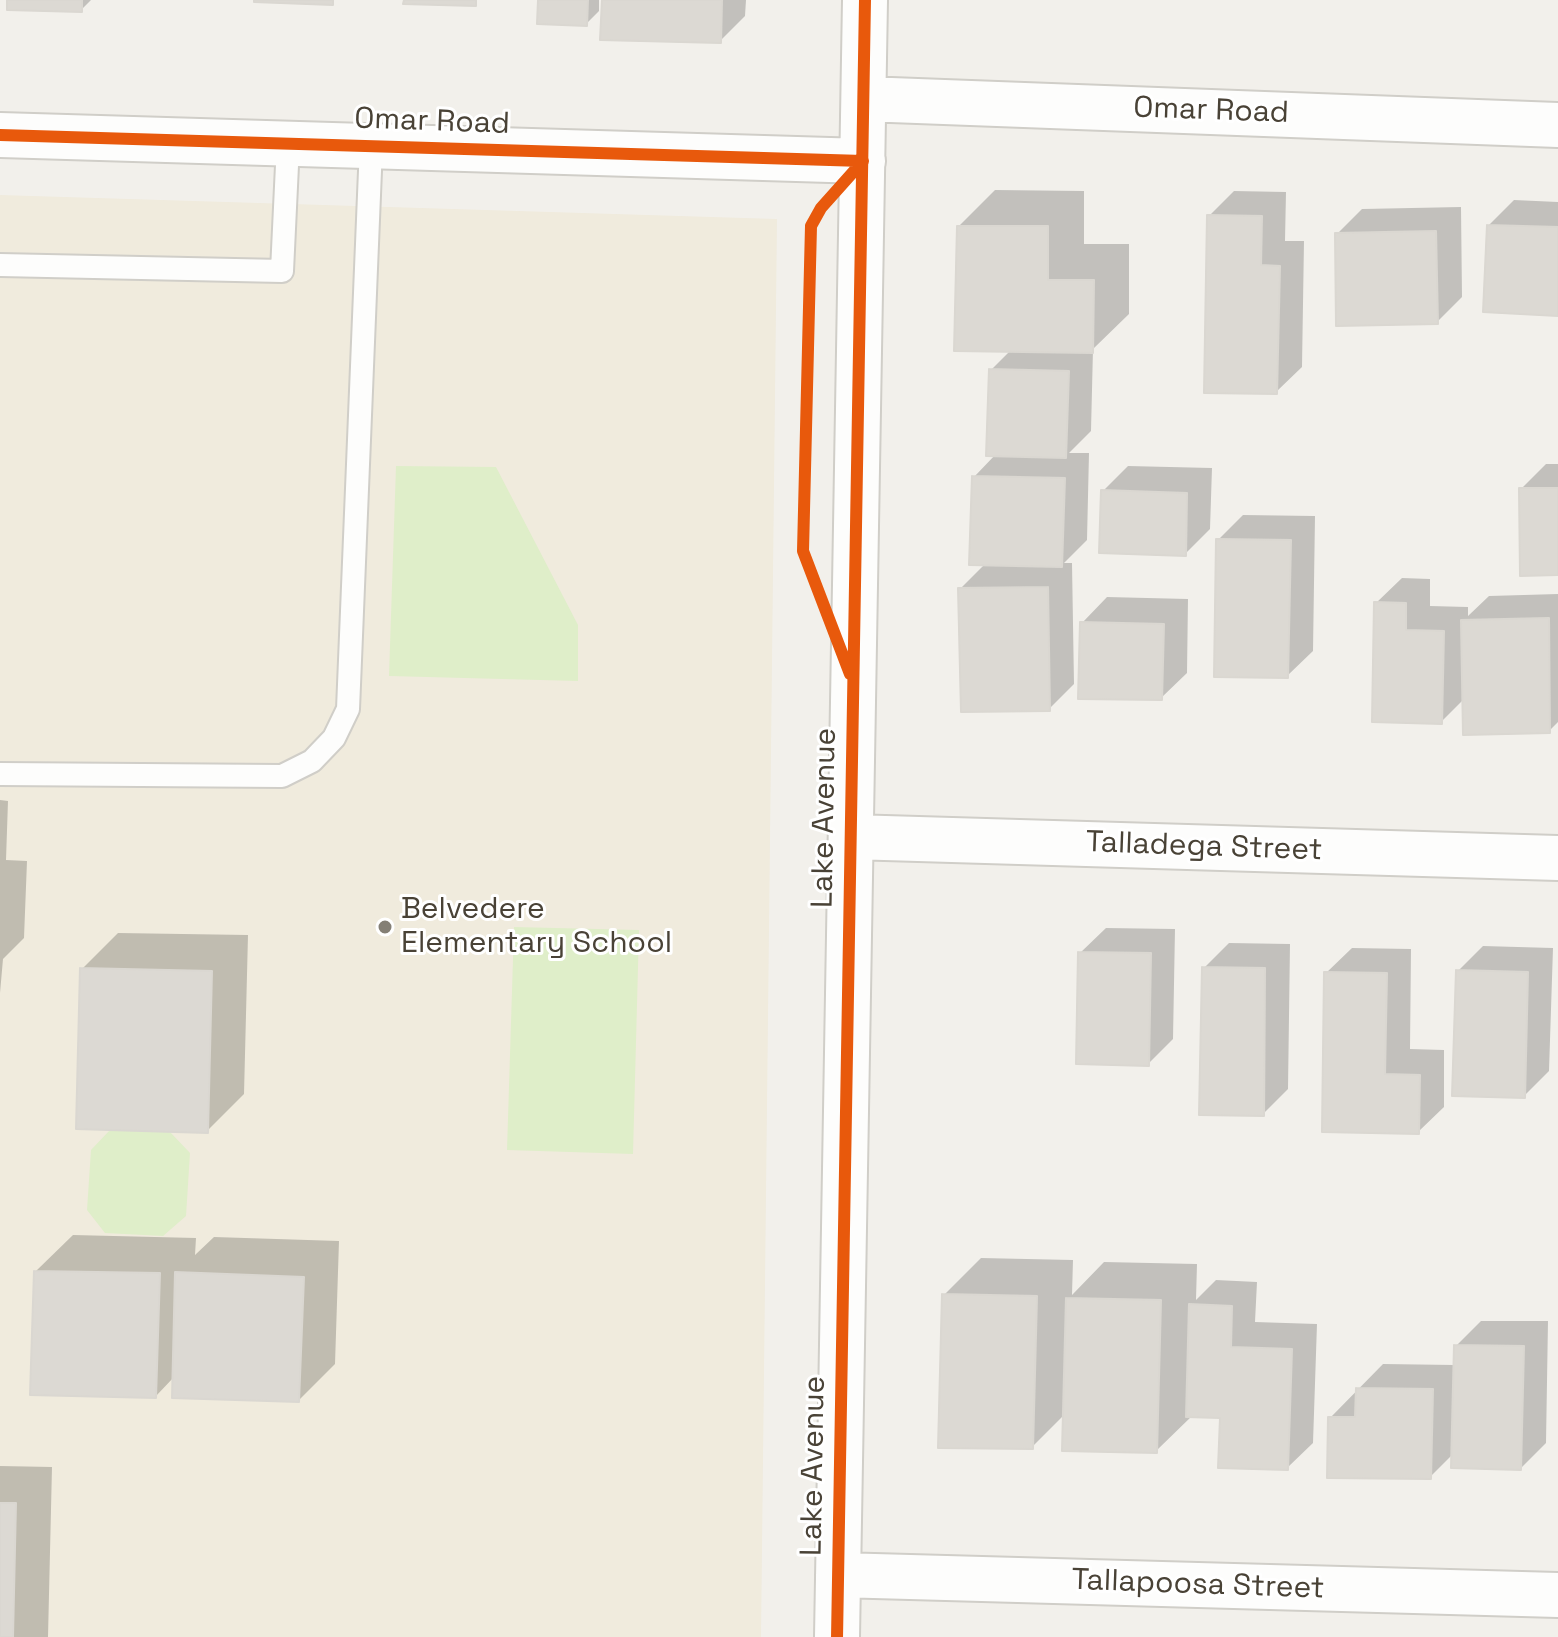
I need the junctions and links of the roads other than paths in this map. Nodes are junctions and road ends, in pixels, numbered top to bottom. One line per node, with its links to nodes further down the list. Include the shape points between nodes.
1 (865, 0): 2 (street, Lake Avenue)
2 (864, 99): 3 (street, Omar Road); 7 (street, Lake Avenue)
3 (1558, 125)
4 (0, 135): 5 (street, Omar Road)
5 (288, 144): 6 (street, Omar Road); 8 (lane, via 282,271)
6 (371, 146): 7 (street, Omar Road); 9 (lane, via 348,709 334,738 312,761 282,776)
7 (863, 161): 10 (street, Lake Avenue)
8 (0, 265)
9 (0, 774)
10 (851, 837): 11 (street, Talladega Street); 12 (street, Lake Avenue)
11 (1558, 858)
12 (838, 1575): 13 (street, Tallapoosa Street); 14 (street, Lake Avenue)
13 (1558, 1595)
14 (837, 1637)

